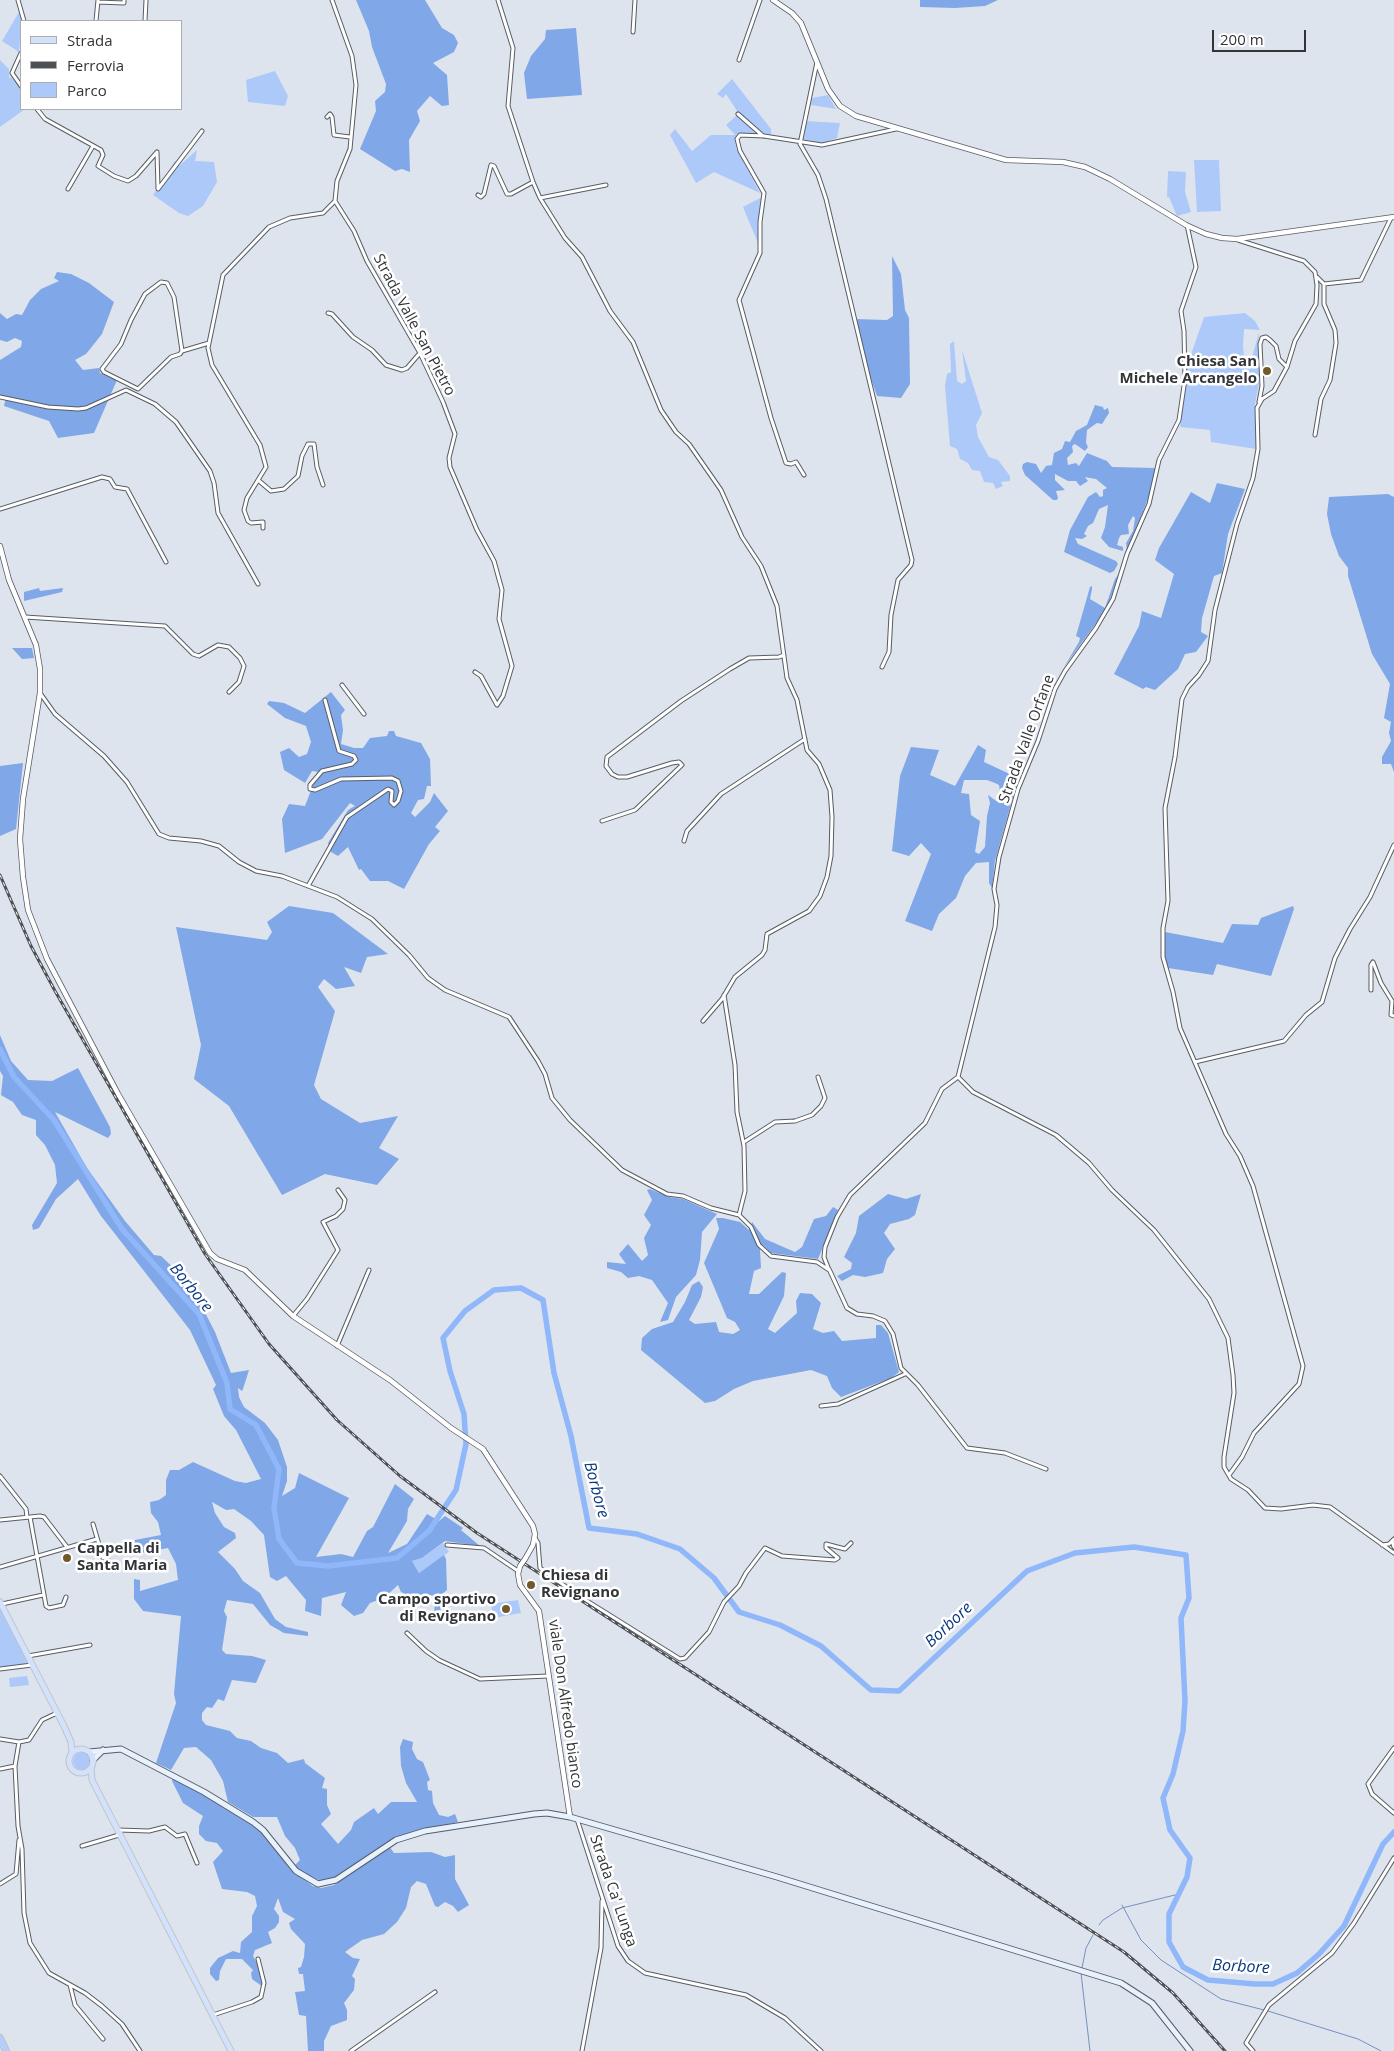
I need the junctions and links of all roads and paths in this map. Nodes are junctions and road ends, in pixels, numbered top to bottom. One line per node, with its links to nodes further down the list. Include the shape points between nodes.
1 (18, 0): 10 (street)
2 (124, 0): 9 (street, via 124,3)
3 (146, 0): 12 (street)
4 (332, 0): 23 (street, via 352,56 356,85)
5 (498, 0): 27 (street, via 513,48 508,106)
6 (634, 0): 13 (street)
7 (760, 0): 15 (street)
8 (773, 0): 16 (street, via 792,12 801,23)
9 (98, 1): 11 (street)
10 (24, 20)
11 (96, 20)
12 (145, 20)
13 (633, 32)
14 (20, 55): 17 (street, via 12,73)
15 (739, 60)
16 (817, 62): 21 (street, via 828,89 840,106 856,116); 25 (street)
17 (20, 85)
18 (38, 110): 26 (street, via 45,119)
19 (738, 114): 24 (street)
20 (327, 117): 23 (street, via 332,116 334,134)
21 (896, 129): 25 (street, via 822,145); 34 (street, via 1006,160 1063,162 1086,167)
22 (202, 131): 26 (street, via 158,188 157,152 128,181 99,169 103,153)
23 (350, 136): 32 (street, via 350,149 337,181)
24 (764, 136): 25 (street); 48 (street, via 740,135 738,139 740,151 764,193 760,253 738,300 786,463 796,462)
25 (800, 140): 58 (street, via 818,175 836,234 912,560 898,580 889,652)
26 (93, 146): 29 (street)
27 (534, 182): 30 (street, via 509,195 491,165 484,194); 31 (street)
28 (606, 184): 31 (street)
29 (68, 189)
30 (478, 195)
31 (540, 198): 57 (street, via 565,238 582,257 610,311 633,342 667,420 689,444 721,490 742,537 761,566 777,606)
32 (335, 201): 39 (street, via 323,213 290,218 269,227 223,275); 41 (street, Strada Valle San Pietro)
33 (1393, 217): 35 (street); 37 (street, via 1361,280)
34 (1186, 225): 35 (street, via 1211,236); 76 (street, Strada Valle Orfane, via 1196,267 1181,311 1186,379 1179,420 1159,460 1149,504 1127,554 1113,599 1059,682 1018,789 999,857 994,890 997,905 995,927)
35 (1237, 239): 36 (street, via 1304,261)
36 (1317, 277): 37 (street); 42 (street, via 1316,304 1295,340)
37 (1324, 284): 47 (street, via 1324,304 1335,330 1336,344)
38 (328, 313): 41 (street, via 386,365 402,370)
39 (209, 343): 40 (street); 49 (street, via 212,365 260,445 266,467)
40 (182, 351): 43 (street, via 171,357); 43 (street, via 174,297 166,283 158,282 145,294 122,344 102,368 104,372)
41 (420, 353): 59 (street, Strada Valle San Pietro, via 455,434 450,467 465,506 494,561 502,590 499,619 512,666 497,705 481,676)
42 (1287, 368): 46 (street, via 1274,392); 46 (street, via 1279,359 1276,346 1266,337 1262,338)
43 (139, 388): 44 (street)
44 (140, 395): 45 (street, via 126,390 86,408 67,409); 55 (street, via 176,422 202,458 214,483 218,513)
45 (0, 397)
46 (1259, 402): 74 (street, via 1258,448 1253,478 1237,524 1215,610 1208,662 1182,699 1176,757 1165,808 1168,901 1163,928 1163,957 1181,1034)
47 (1315, 435)
48 (804, 475)
49 (258, 480): 50 (street, via 271,491 284,488 298,476 308,444 314,444); 52 (street, via 244,510 248,522 263,522)
50 (323, 485)
51 (0, 509): 54 (street, via 102,477 110,479 115,487 127,489)
52 (263, 528)
53 (0, 546): 56 (street, via 8,580)
54 (166, 562)
55 (258, 584)
56 (25, 617): 61 (street, via 160,625 199,656 218,645 230,647 244,666 239,682); 62 (street, via 38,656)
57 (784, 654): 65 (street, via 787,678 797,700); 66 (street, via 780,657 749,658 681,700 607,756 606,766 618,777 672,763 682,765 635,810)
58 (882, 667)
59 (475, 672)
60 (342, 685): 64 (street)
61 (229, 692)
62 (40, 694): 69 (street, via 55,714 104,756 127,782 159,834 219,846 256,871); 82 (street, via 20,839 27,902 42,950 118,1094 210,1253 245,1270)
63 (325, 700): 69 (street, via 339,751 354,756 356,760 352,764 322,771 310,785 311,790 341,779 392,778 398,781 401,791 394,805 391,802 392,791 388,789 347,816)
64 (364, 714)
65 (805, 739): 67 (street, via 721,794 687,831); 71 (street, via 808,752 819,764 830,790 832,817 827,877 820,896 809,911 767,934 762,955 735,977)
66 (602, 820)
67 (684, 841)
68 (1394, 846): 74 (street, via 1370,897 1335,958 1322,1002 1283,1042)
69 (308, 886): 79 (street, via 337,897 372,919 428,978 444,990 509,1017 542,1068 552,1098 622,1170 667,1194 683,1196)
70 (1371, 990): 72 (street, via 1370,965 1373,962 1392,1001 1390,1015)
71 (724, 995): 73 (street); 77 (street, via 736,1073 737,1112)
72 (1394, 1016)
73 (702, 1021)
74 (1195, 1062): 88 (street, via 1253,1186 1303,1366 1299,1384 1254,1433)
75 (818, 1077): 77 (street, via 825,1098 812,1115 795,1121 775,1122)
76 (958, 1077): 80 (street, via 942,1089 925,1124 850,1195 836,1218 824,1250); 88 (street, via 973,1092 1056,1135 1089,1163 1154,1230 1209,1299 1228,1338 1233,1375 1234,1392 1224,1457 1224,1467)
77 (744, 1142): 79 (street, via 745,1191)
78 (338, 1190): 82 (street, via 345,1200 343,1209 323,1222 338,1250)
79 (739, 1215): 80 (street, via 751,1227 759,1245 771,1256 817,1262 826,1270)
80 (830, 1269): 84 (street, via 847,1308 885,1321 893,1334)
81 (369, 1270): 83 (street)
82 (293, 1316): 83 (street)
83 (336, 1346): 92 (street, via 390,1380 486,1452 532,1522)
84 (905, 1374): 85 (street, via 838,1404); 86 (street, via 918,1385 967,1448 1005,1453)
85 (821, 1406)
86 (1046, 1469)
87 (0, 1476): 89 (street, via 26,1509)
88 (1229, 1476): 97 (street, via 1265,1508 1330,1507)
89 (28, 1517): 90 (street); 98 (street, via 44,1517); 101 (street)
90 (0, 1520)
91 (93, 1524): 93 (street)
92 (535, 1538): 95 (street, via 540,1568 680,1659 685,1658 709,1632 724,1602 765,1548 782,1556 836,1560 838,1558 826,1548 826,1544 845,1549); 104 (street, bridge)
93 (97, 1539): 98 (street); 102 (street, via 103,1558)
94 (1393, 1540): 97 (street); 99 (street)
95 (851, 1544)
96 (447, 1545): 104 (street, via 487,1549)
97 (1382, 1546): 100 (street)
98 (67, 1547): 101 (street)
99 (1394, 1547)
100 (1394, 1553)
101 (36, 1557): 103 (street); 105 (street)
102 (108, 1557)
103 (0, 1567)
104 (519, 1569): 113 (street, viale Don Alfredo bianco, via 522,1589 539,1611)
105 (43, 1595): 106 (street, via 49,1608 63,1605); 107 (street)
106 (66, 1597)
107 (0, 1603): 110 (main road)
108 (408, 1634): 113 (street, via 432,1656 480,1678)
109 (90, 1645): 110 (street)
110 (28, 1656): 111 (main road)
111 (33, 1665): 112 (street); 114 (main road)
112 (0, 1669)
113 (548, 1676): 130 (street, viale Don Alfredo bianco)
114 (57, 1713): 116 (street, via 42,1720 33,1737); 117 (main road)
115 (0, 1738): 116 (street)
116 (19, 1742): 124 (street)
117 (71, 1742): 119 (main road); 122 (main road)
118 (1394, 1748): 129 (street, via 1368,1784 1372,1794)
119 (81, 1749): 121 (main road); 122 (main road)
120 (106, 1749): 121 (main road); 123 (main road); 130 (main road, via 130,1752 244,1816 263,1830 296,1871 318,1884 336,1880 396,1840 426,1831 534,1814)
121 (89, 1752): 123 (main road)
122 (72, 1753): 127 (main road, via 69,1760 72,1768)
123 (93, 1760): 125 (main road)
124 (15, 1766): 126 (street); 132 (street)
125 (91, 1768): 127 (main road); 128 (main road)
126 (0, 1769)
127 (83, 1773): 128 (main road)
128 (92, 1780): 133 (main road)
129 (1394, 1813)
130 (570, 1817): 131 (main road)
131 (576, 1819): 138 (street, Strada Ca' Lunga); 153 (main road, via 1121,1983 1152,2003)
132 (20, 1832): 137 (street, via 16,1874); 140 (street, via 24,1913 30,1943 49,1973)
133 (118, 1832): 134 (street); 136 (street, via 165,1827 178,1836 185,1834); 142 (main road)
134 (82, 1846)
135 (1394, 1858): 154 (street, via 1354,1924 1332,1953 1270,2005 1246,2043)
136 (196, 1862)
137 (0, 1884)
138 (602, 1901): 151 (street, via 601,1948); 152 (street, Strada Ca' Lunga, via 618,1946 636,1968 645,1973 746,1996 785,2018)
139 (258, 1960): 142 (street, via 264,1983 261,1997)
140 (70, 1985): 144 (street, via 75,2005); 148 (street, via 85,1993 122,2024)
141 (435, 1992): 150 (street)
142 (212, 2015): 149 (main road)
143 (0, 2038): 147 (highway)
144 (103, 2040)
145 (0, 2047): 146 (highway)
146 (2, 2051)
147 (6, 2051)
148 (140, 2051)
149 (231, 2051)
150 (351, 2051)
151 (582, 2051)
152 (821, 2051)
153 (1190, 2051)
154 (1253, 2051)

